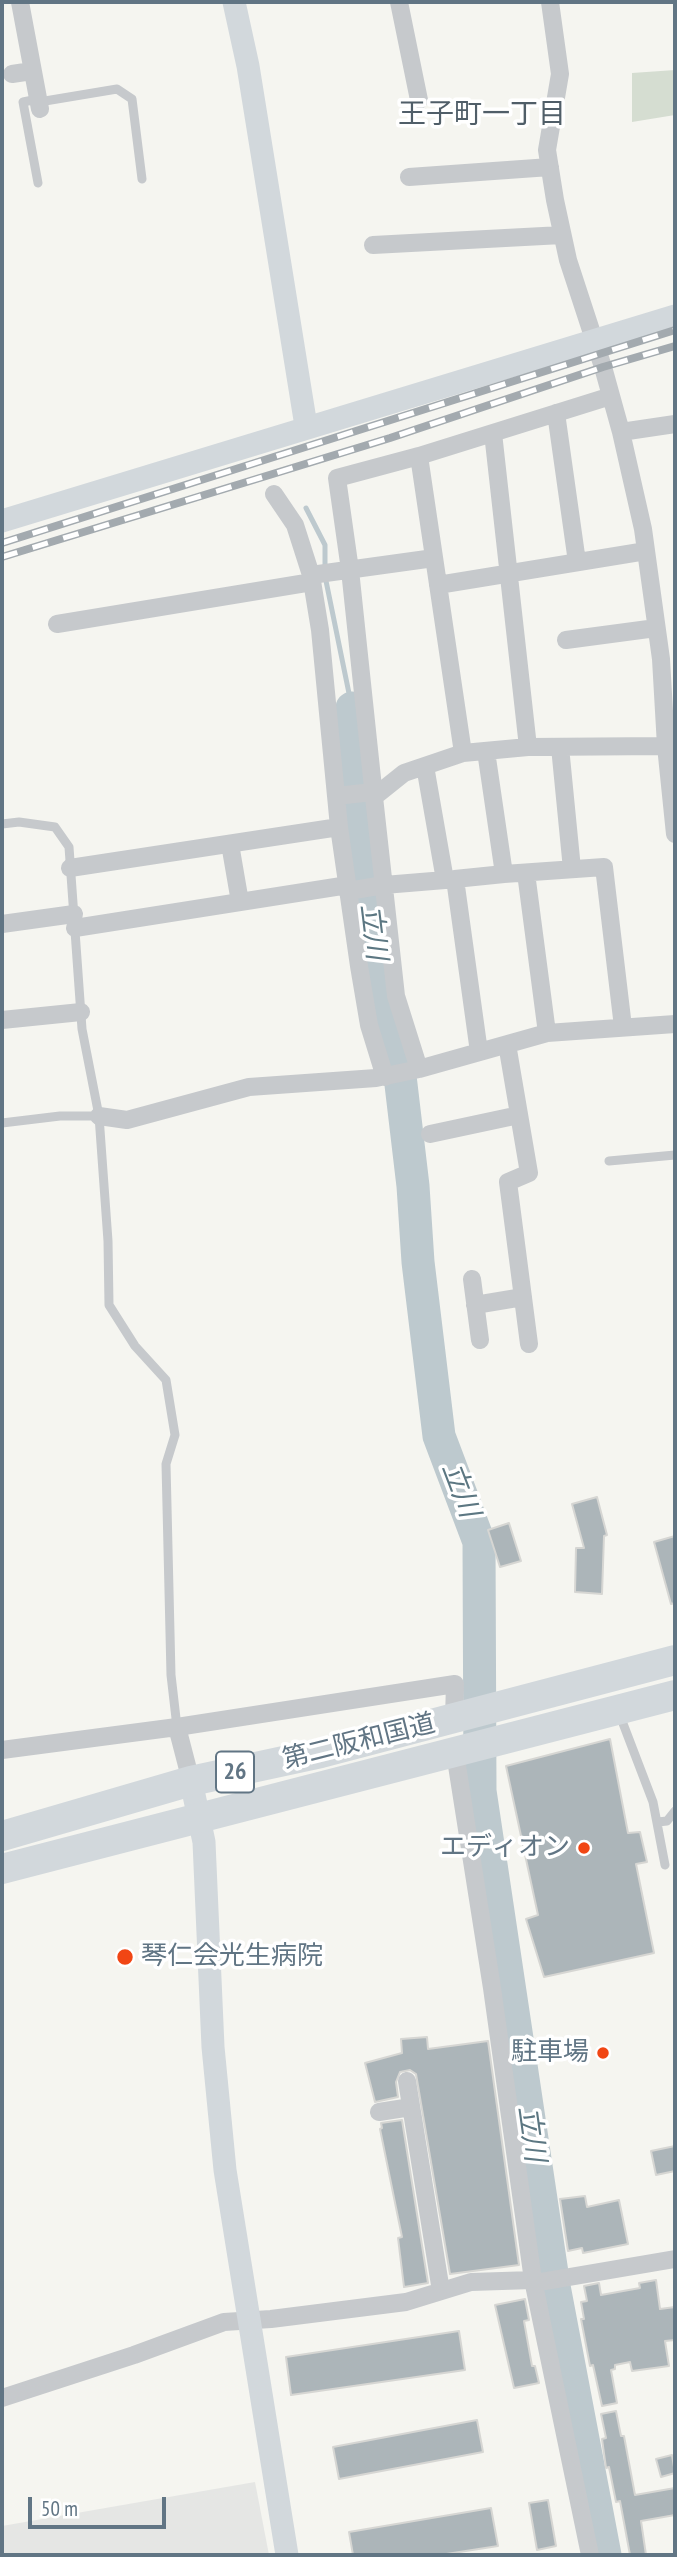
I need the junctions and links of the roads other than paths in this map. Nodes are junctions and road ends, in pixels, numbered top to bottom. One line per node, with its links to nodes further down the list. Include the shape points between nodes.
1 (20, 2): 5 (street)
2 (234, 2): 20 (street)
3 (398, 2): 7 (street)
4 (550, 2): 9 (street, via 560,74 547,150)
5 (32, 71): 6 (street); 8 (street)
6 (12, 74)
7 (419, 100)
8 (39, 103): 11 (lane, via 117,89 132,99); 12 (lane, via 23,102)
9 (550, 167): 10 (street); 13 (street)
10 (409, 177)
11 (142, 178)
12 (38, 183)
13 (562, 235): 14 (street); 16 (street)
14 (373, 245)
15 (675, 316): 16 (street)
16 (594, 341): 17 (street); 20 (street)
17 (611, 396): 18 (street); 21 (street)
18 (556, 413): 22 (street); 28 (street)
19 (675, 424): 21 (street)
20 (306, 426): 25 (street)
21 (621, 432): 26 (street)
22 (493, 433): 23 (street); 30 (street)
23 (419, 456): 27 (street); 29 (street, via 337,478)
24 (274, 494): 31 (street, via 295,525)
25 (2, 521)
26 (646, 551): 28 (street); 34 (street)
27 (434, 558): 29 (street); 32 (street)
28 (577, 562): 30 (street)
29 (343, 571): 31 (street); 42 (street)
30 (509, 573): 32 (street); 37 (street)
31 (312, 577): 33 (street); 43 (street)
32 (438, 584): 40 (street)
33 (57, 624)
34 (656, 628): 35 (street); 36 (street)
35 (565, 640)
36 (666, 746): 38 (street); 46 (street)
37 (528, 747): 38 (street); 39 (street)
38 (560, 747): 49 (street)
39 (486, 751): 40 (street); 51 (street)
40 (463, 753): 41 (street)
41 (425, 766): 42 (street); 52 (street)
42 (370, 794): 43 (street); 53 (street)
43 (339, 796): 45 (street)
44 (2, 824): 48 (lane, via 55,827 69,847)
45 (339, 827): 47 (street); 54 (street)
46 (675, 834)
47 (230, 844): 48 (street); 55 (street)
48 (70, 868): 56 (lane)
49 (572, 869): 50 (street); 61 (street, via 604,866)
50 (526, 873): 51 (street); 62 (street)
51 (505, 874): 52 (street)
52 (450, 880): 53 (street); 64 (street)
53 (380, 886): 54 (street); 65 (street, via 396,996)
54 (349, 889): 55 (street); 66 (street, via 369,1025)
55 (240, 902): 56 (street)
56 (74, 921): 57 (street); 58 (lane)
57 (2, 925)
58 (81, 1012): 59 (street); 68 (lane)
59 (2, 1020)
60 (675, 1024): 61 (street)
61 (623, 1027): 62 (street)
62 (547, 1032): 63 (street)
63 (507, 1044): 64 (street); 67 (street)
64 (479, 1052): 65 (street)
65 (414, 1070): 66 (street)
66 (385, 1077): 68 (street, via 249,1087 127,1120)
67 (519, 1115): 70 (street); 74 (street, via 529,1173 508,1182)
68 (99, 1116): 69 (lane); 82 (lane, via 109,1305 135,1346 166,1380 175,1435 166,1464 171,1675)
69 (2, 1123)
70 (430, 1134)
71 (675, 1155): 72 (lane)
72 (609, 1161)
73 (472, 1279): 75 (street)
74 (523, 1297): 75 (street); 77 (street)
75 (475, 1305): 76 (street)
76 (480, 1340)
77 (529, 1344)
78 (675, 1660): 81 (highway, 第二阪和国道 / 26)
79 (675, 1695): 80 (highway, 第二阪和国道 / 26)
80 (618, 1710): 83 (highway, 第二阪和国道 / 26); 88 (lane)
81 (471, 1714): 82 (street, via 455,1684); 85 (highway, 第二阪和国道 / 26)
82 (177, 1727): 84 (street); 85 (street)
83 (471, 1748): 87 (highway, 第二阪和国道 / 26); 96 (street, via 492,1988)
84 (2, 1750)
85 (191, 1781): 87 (street); 89 (highway, 第二阪和国道 / 26)
86 (675, 1811): 88 (lane, via 667,1821)
87 (198, 1819): 91 (highway, 第二阪和国道 / 26); 98 (street, via 204,1842 222,2143)
88 (658, 1822): 90 (lane)
89 (2, 1836)
90 (665, 1865)
91 (2, 1869)
92 (407, 2081): 93 (street)
93 (411, 2107): 94 (street); 97 (street, via 437,2208)
94 (379, 2112)
95 (675, 2259): 96 (street)
96 (536, 2281): 97 (street, via 471,2282); 101 (street)
97 (441, 2291): 98 (street, via 406,2302)
98 (248, 2319): 99 (street, via 224,2322); 100 (street)
99 (2, 2398)
100 (287, 2555)
101 (590, 2555)

